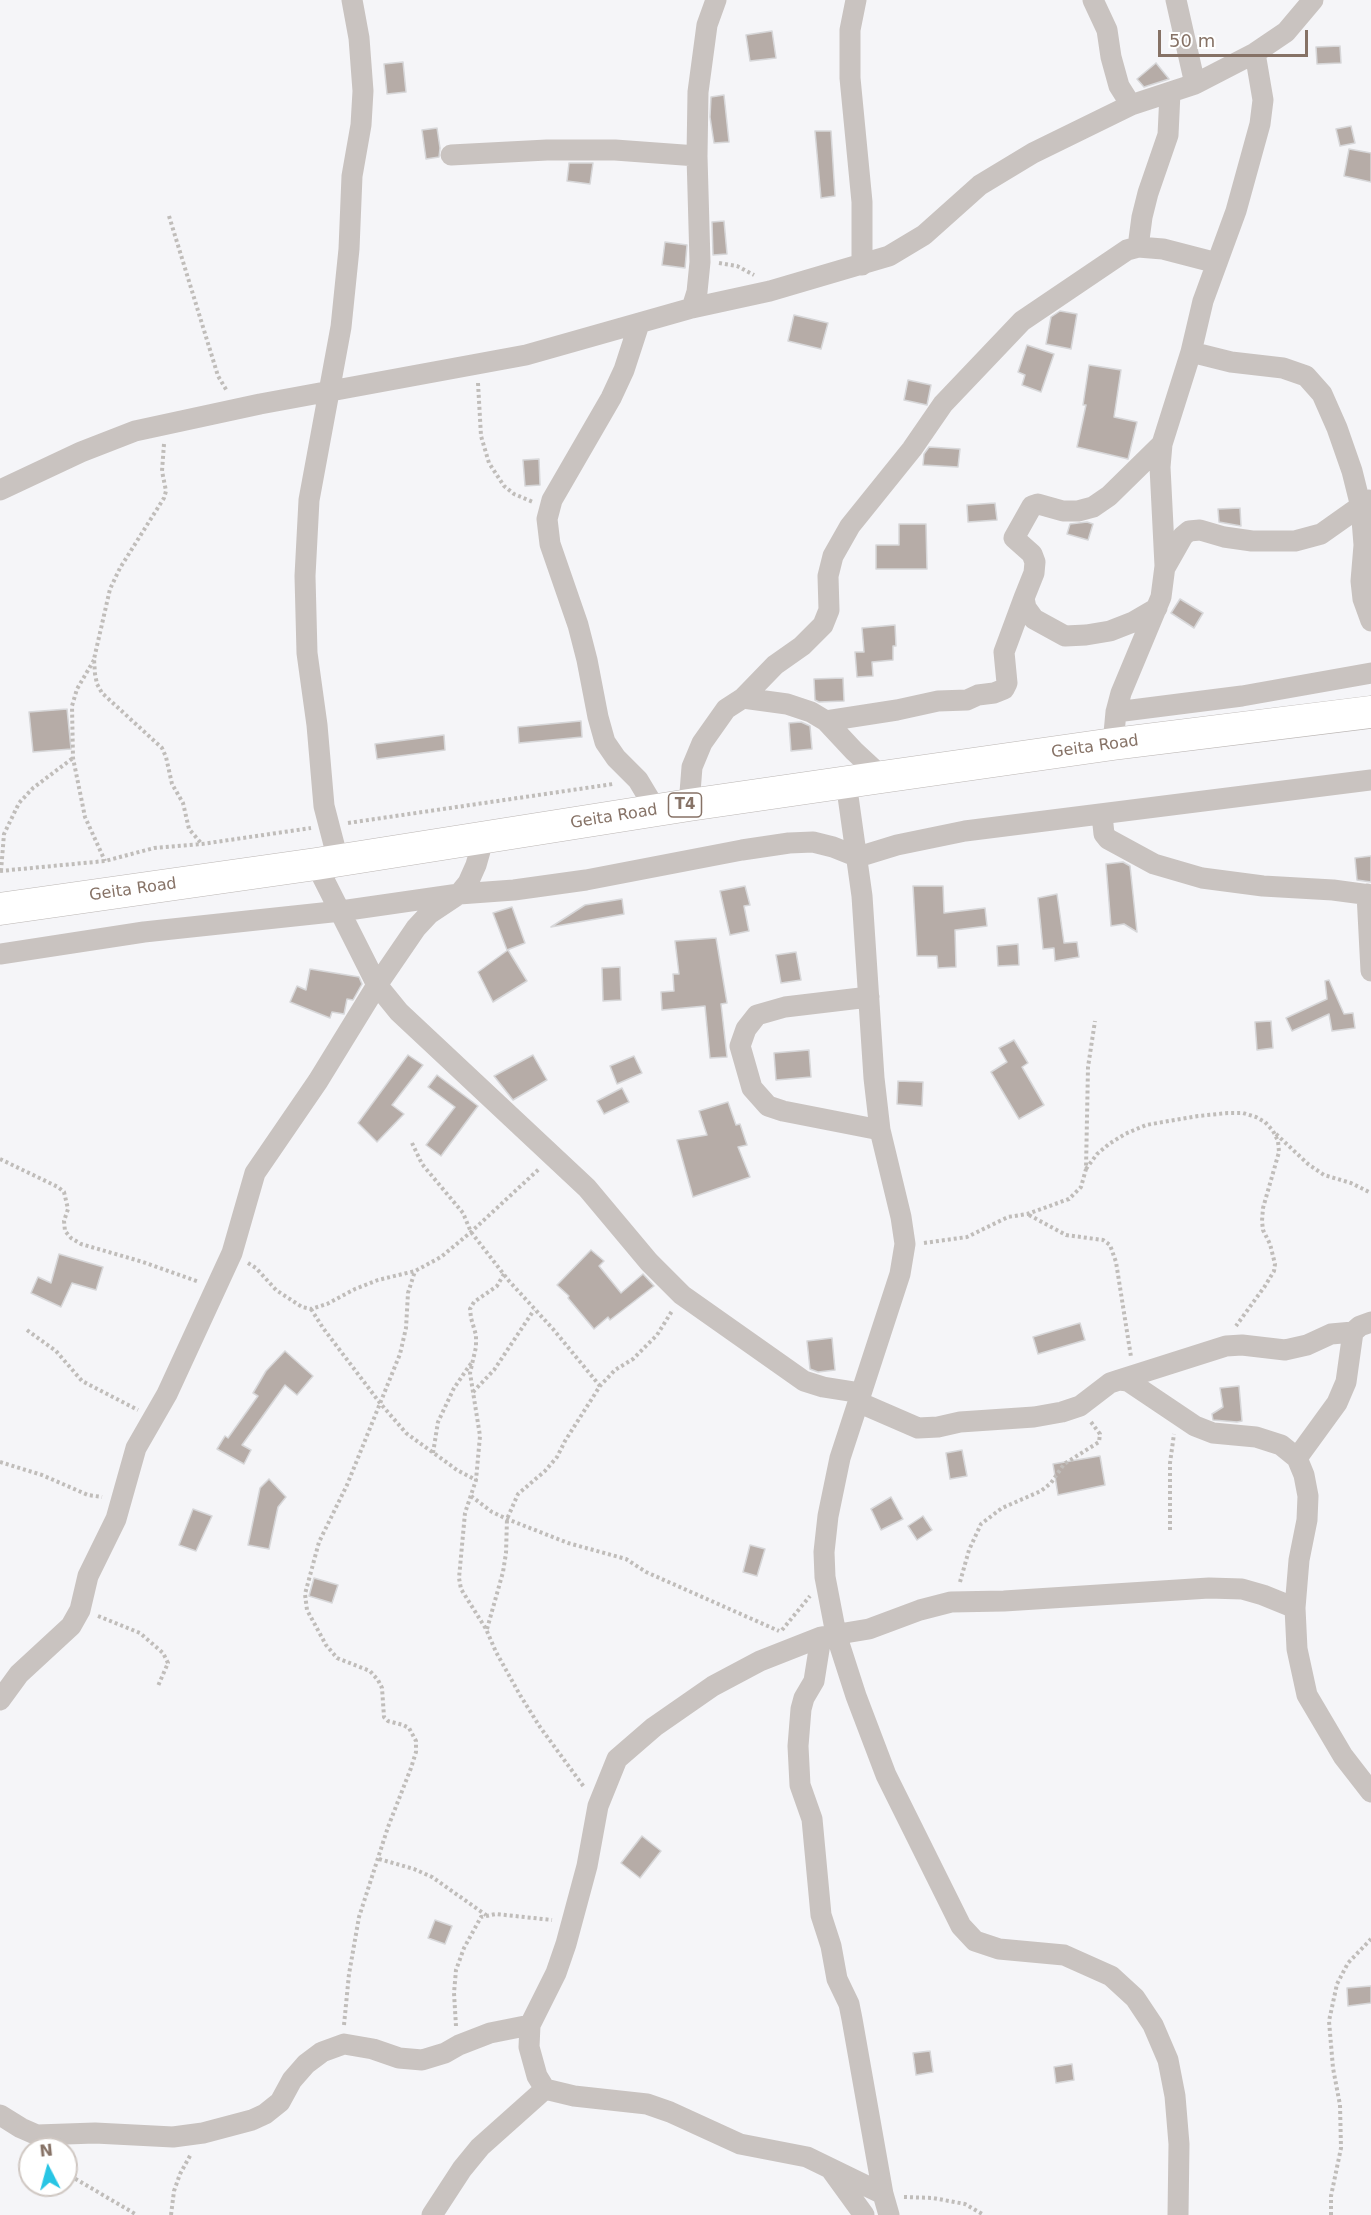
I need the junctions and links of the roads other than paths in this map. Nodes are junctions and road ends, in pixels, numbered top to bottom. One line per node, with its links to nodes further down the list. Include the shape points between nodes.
1 (352, 0): 19 (street, via 363,91 352,176 341,327)
2 (716, 0): 12 (street, via 702,55)
3 (856, 0): 15 (street, via 850,30 850,78 862,202)
4 (1093, 0): 10 (street, via 1107,30 1119,87)
5 (1176, 0): 8 (street)
6 (1313, 0): 7 (street, via 1286,32)
7 (1255, 54): 8 (street); 14 (street, via 1263,100 1260,124)
8 (1195, 84): 9 (street)
9 (1170, 93): 10 (street); 13 (street, via 1168,135 1148,193)
10 (1131, 105): 15 (street, via 1002,171 962,199 908,247)
11 (452, 155): 12 (street, via 615,150)
12 (697, 156): 16 (street, via 700,262)
13 (1138, 247): 14 (street, via 1172,250); 28 (street, via 1127,250 1022,321 943,404 850,526 833,556 828,576 829,610 823,625)
14 (1217, 263): 18 (street)
15 (862, 265): 16 (street)
16 (692, 308): 17 (street)
17 (639, 324): 19 (street, via 526,355); 37 (street, via 611,398 552,500 548,531 580,633 605,741 616,759 638,780)
18 (1191, 352): 20 (street); 22 (street, via 1231,363 1283,368 1306,376 1322,394)
19 (331, 390): 21 (street, via 165,423 107,441); 41 (street, via 309,500 305,576 307,653 329,826)
20 (1162, 444): 23 (street); 24 (street, via 1093,507 1055,510 1038,504 1029,508 1014,538 1032,554 1035,562)
21 (0, 490)
22 (1366, 503): 23 (street, via 1321,534 1295,542 1252,541 1190,531); 26 (street, via 1360,581)
23 (1165, 566): 25 (street)
24 (1024, 598): 25 (street, via 1035,619 1065,636 1110,631); 31 (street, via 1004,652 1004,688 967,700 938,700)
25 (1157, 608): 29 (street, via 1129,670)
26 (1371, 621)
27 (1371, 673): 29 (street, via 1242,696)
28 (743, 698): 31 (street, via 787,704); 36 (street, via 726,709 702,743 692,767)
29 (1116, 712): 32 (street)
30 (1371, 712): 32 (highway, Geita Road / T4)
31 (826, 721): 33 (street)
32 (1113, 744): 33 (highway, Geita Road / T4)
33 (882, 777): 35 (highway, Geita Road / T4)
34 (1371, 780): 38 (street)
35 (846, 782): 36 (highway, Geita Road / T4); 40 (street)
36 (689, 805): 37 (highway, Geita Road / T4)
37 (656, 810): 39 (highway, Geita Road / T4)
38 (1102, 815): 40 (street, via 936,836); 43 (street, via 1108,839 1154,864 1202,878)
39 (484, 837): 41 (highway, Geita Road / T4); 42 (street, via 476,865)
40 (858, 857): 42 (street, via 813,842 789,843 586,880); 49 (street)
41 (327, 862): 44 (highway, Geita Road / T4); 45 (street)
42 (459, 894): 45 (street); 48 (street, via 416,928)
43 (1369, 895): 47 (street)
44 (0, 909)
45 (341, 911): 46 (street); 48 (street)
46 (0, 954)
47 (1371, 971)
48 (377, 985): 53 (street, via 429,1042 587,1188 682,1295 804,1381); 57 (street, via 255,1173 232,1253 154,1419 136,1448 116,1519 88,1576 80,1611 71,1626 19,1674)
49 (869, 997): 50 (street); 50 (street, via 785,1007 757,1015 740,1046 752,1088 768,1106)
50 (880, 1130): 53 (street, via 905,1244 900,1274)
51 (1362, 1327): 52 (street, via 1285,1350 1242,1345 1211,1350); 54 (street, via 1337,1403)
52 (1126, 1378): 53 (street, via 1110,1383 1080,1406 1062,1412 938,1427 918,1428); 54 (street, via 1178,1416 1213,1433 1268,1440)
53 (860, 1397): 56 (street, via 840,1458 828,1516 824,1552)
54 (1297, 1458): 55 (street, via 1308,1496)
55 (1295, 1608): 56 (street, via 1242,1589 1209,1588 951,1602 869,1629); 58 (street, via 1297,1649 1307,1695)
56 (829, 1635): 59 (street, via 713,1686 617,1759 598,1806 587,1866 556,1973); 63 (street, via 801,1709 800,1785 812,1819 820,1915 837,1979 849,2004); 67 (street, via 886,1775 961,1926 975,1941 999,1949 1064,1955 1110,1976 1135,1998 1153,2025 1168,2060 1175,2096)
57 (0, 1700)
58 (1371, 1792)
59 (530, 2025): 60 (street, via 532,2062); 61 (street, via 490,2032 422,2060 344,2043 306,2064 280,2102 265,2114 203,2133 173,2137 37,2135)
60 (545, 2089): 62 (street, via 647,2104 740,2144 790,2152); 64 (street, via 480,2147)
61 (0, 2115)
62 (830, 2168): 63 (street); 65 (street)
63 (883, 2194): 66 (street)
64 (432, 2215)
65 (864, 2215)
66 (889, 2215)
67 (1178, 2215)

